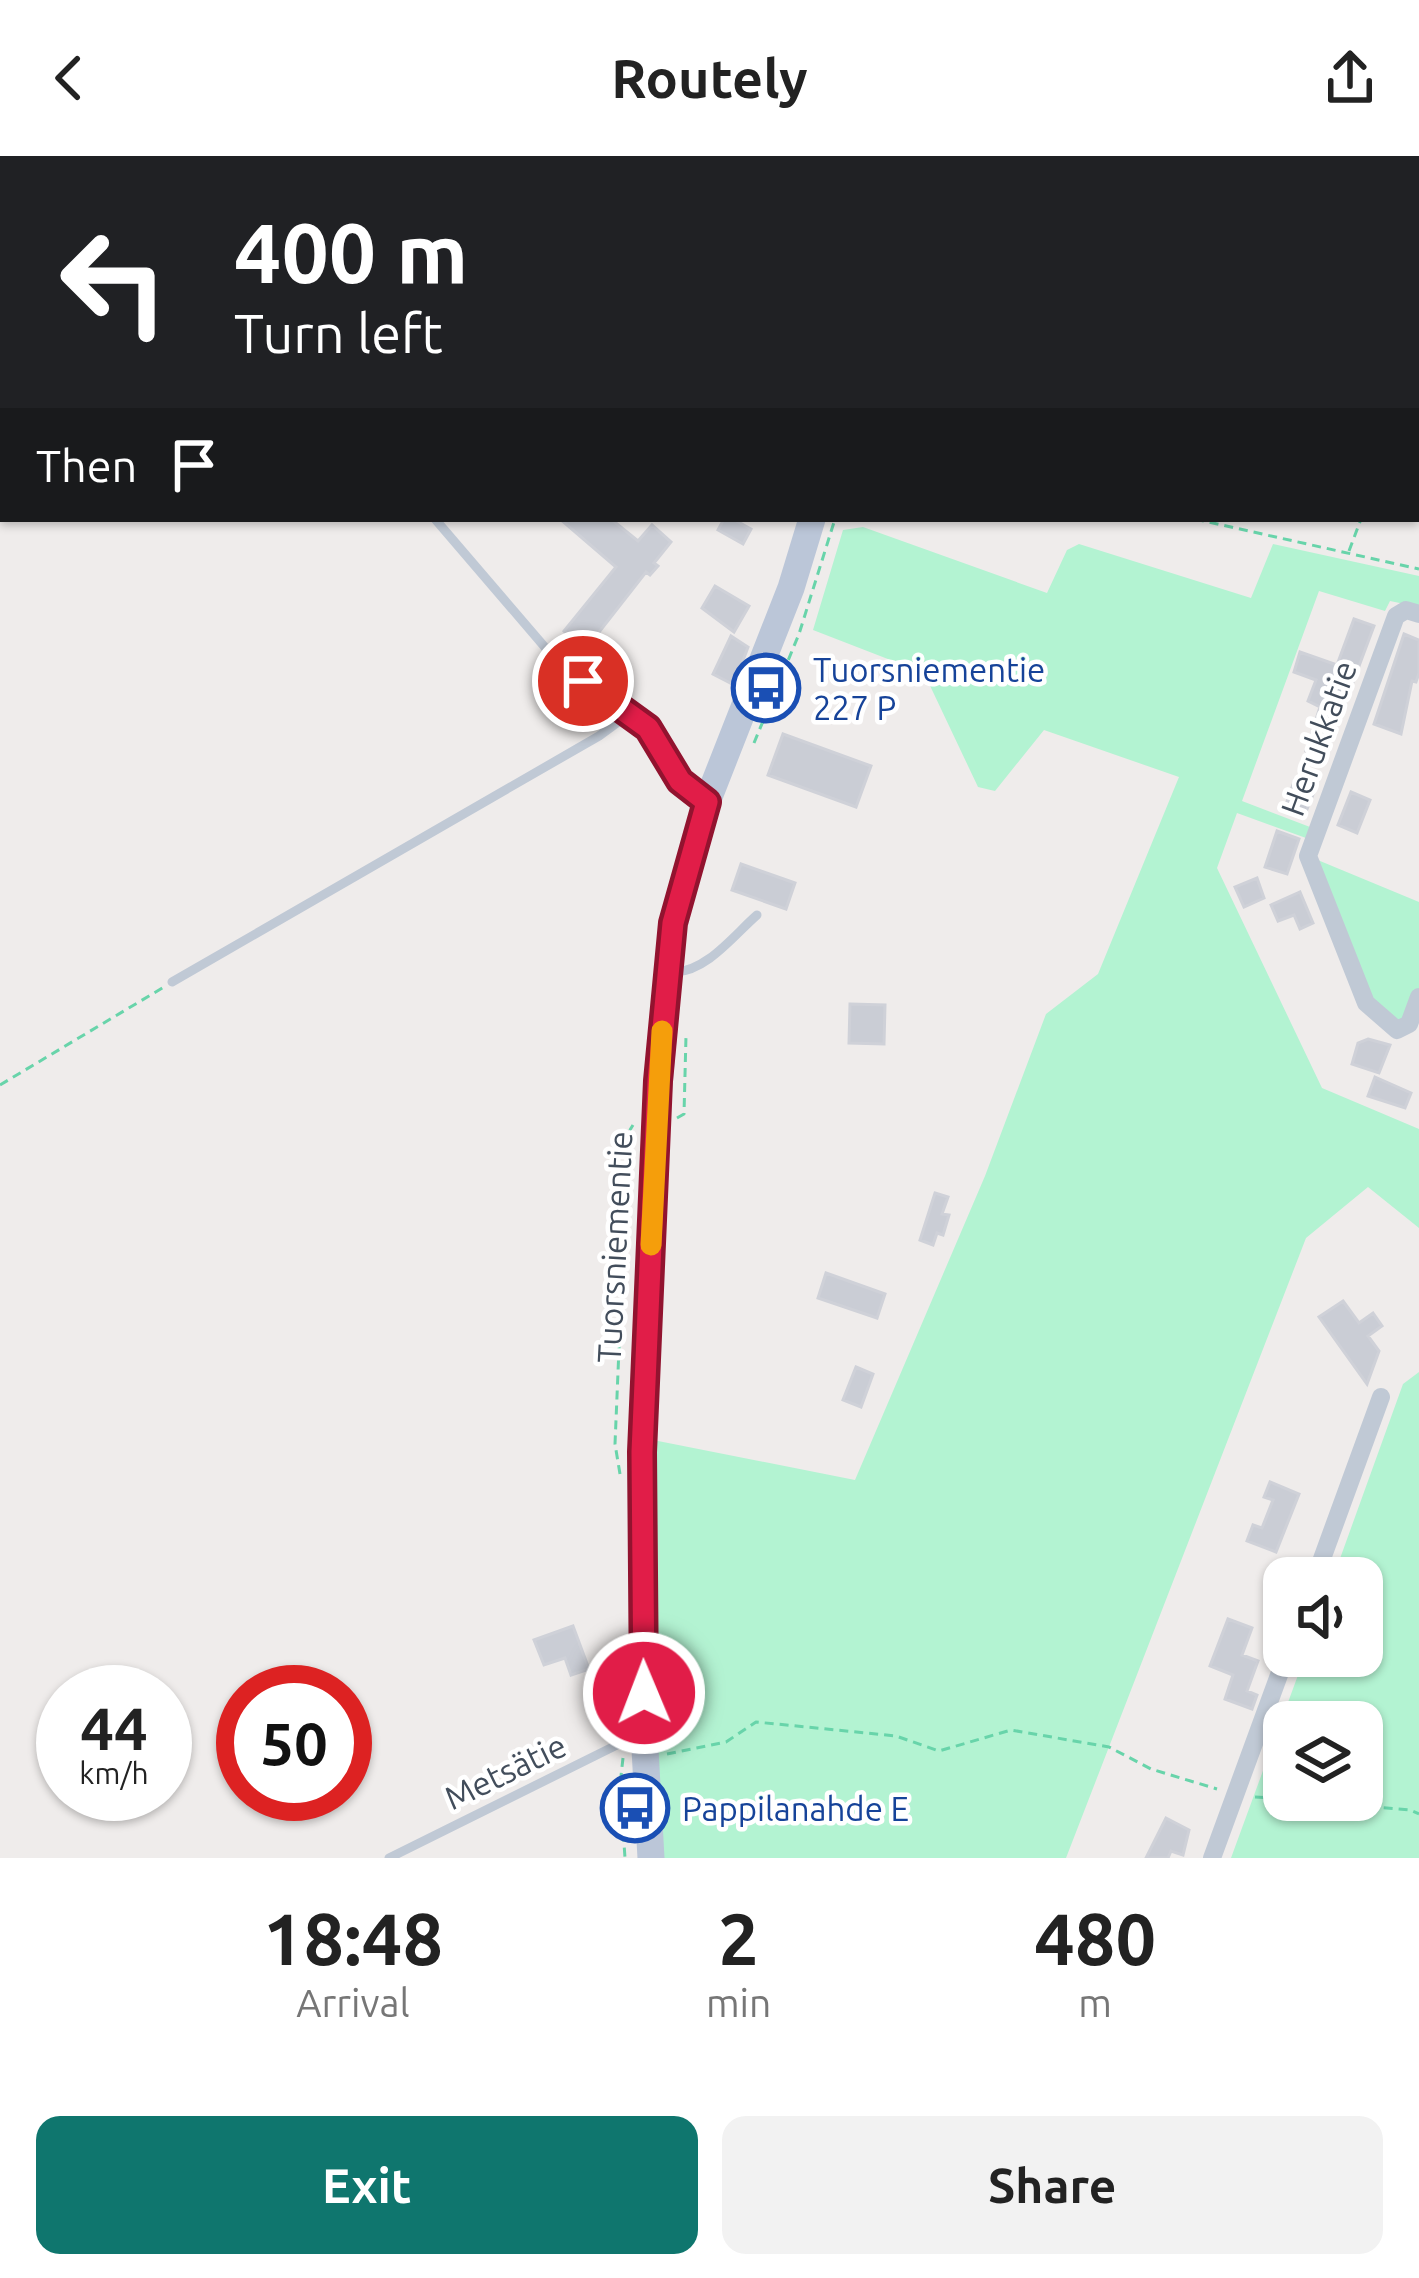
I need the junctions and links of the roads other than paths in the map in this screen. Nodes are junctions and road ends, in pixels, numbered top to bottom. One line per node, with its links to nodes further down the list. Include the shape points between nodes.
1 (438, 522): 4 (lane, via 549,652)
2 (811, 522): 5 (main road, Tuorsniementie)
3 (1419, 614): 9 (street, Herukkatie, via 1396,616 1308,856 1375,1015 1397,1030 1409,1024)
4 (628, 714): 5 (street, via 648,728 688,790); 8 (lane)
5 (707, 802): 7 (main road, Tuorsniementie, via 682,883)
6 (757, 915): 7 (lane, via 707,961)
7 (668, 972): 13 (main road, Tuorsniementie)
8 (172, 982)
9 (1419, 997)
10 (1381, 1397): 11 (street)
11 (1323, 1557)
12 (1278, 1677): 16 (street)
13 (636, 1736): 14 (lane, Metsätie); 15 (main road, Tuorsniementie)
14 (389, 1858)
15 (651, 1858)
16 (1212, 1858)

